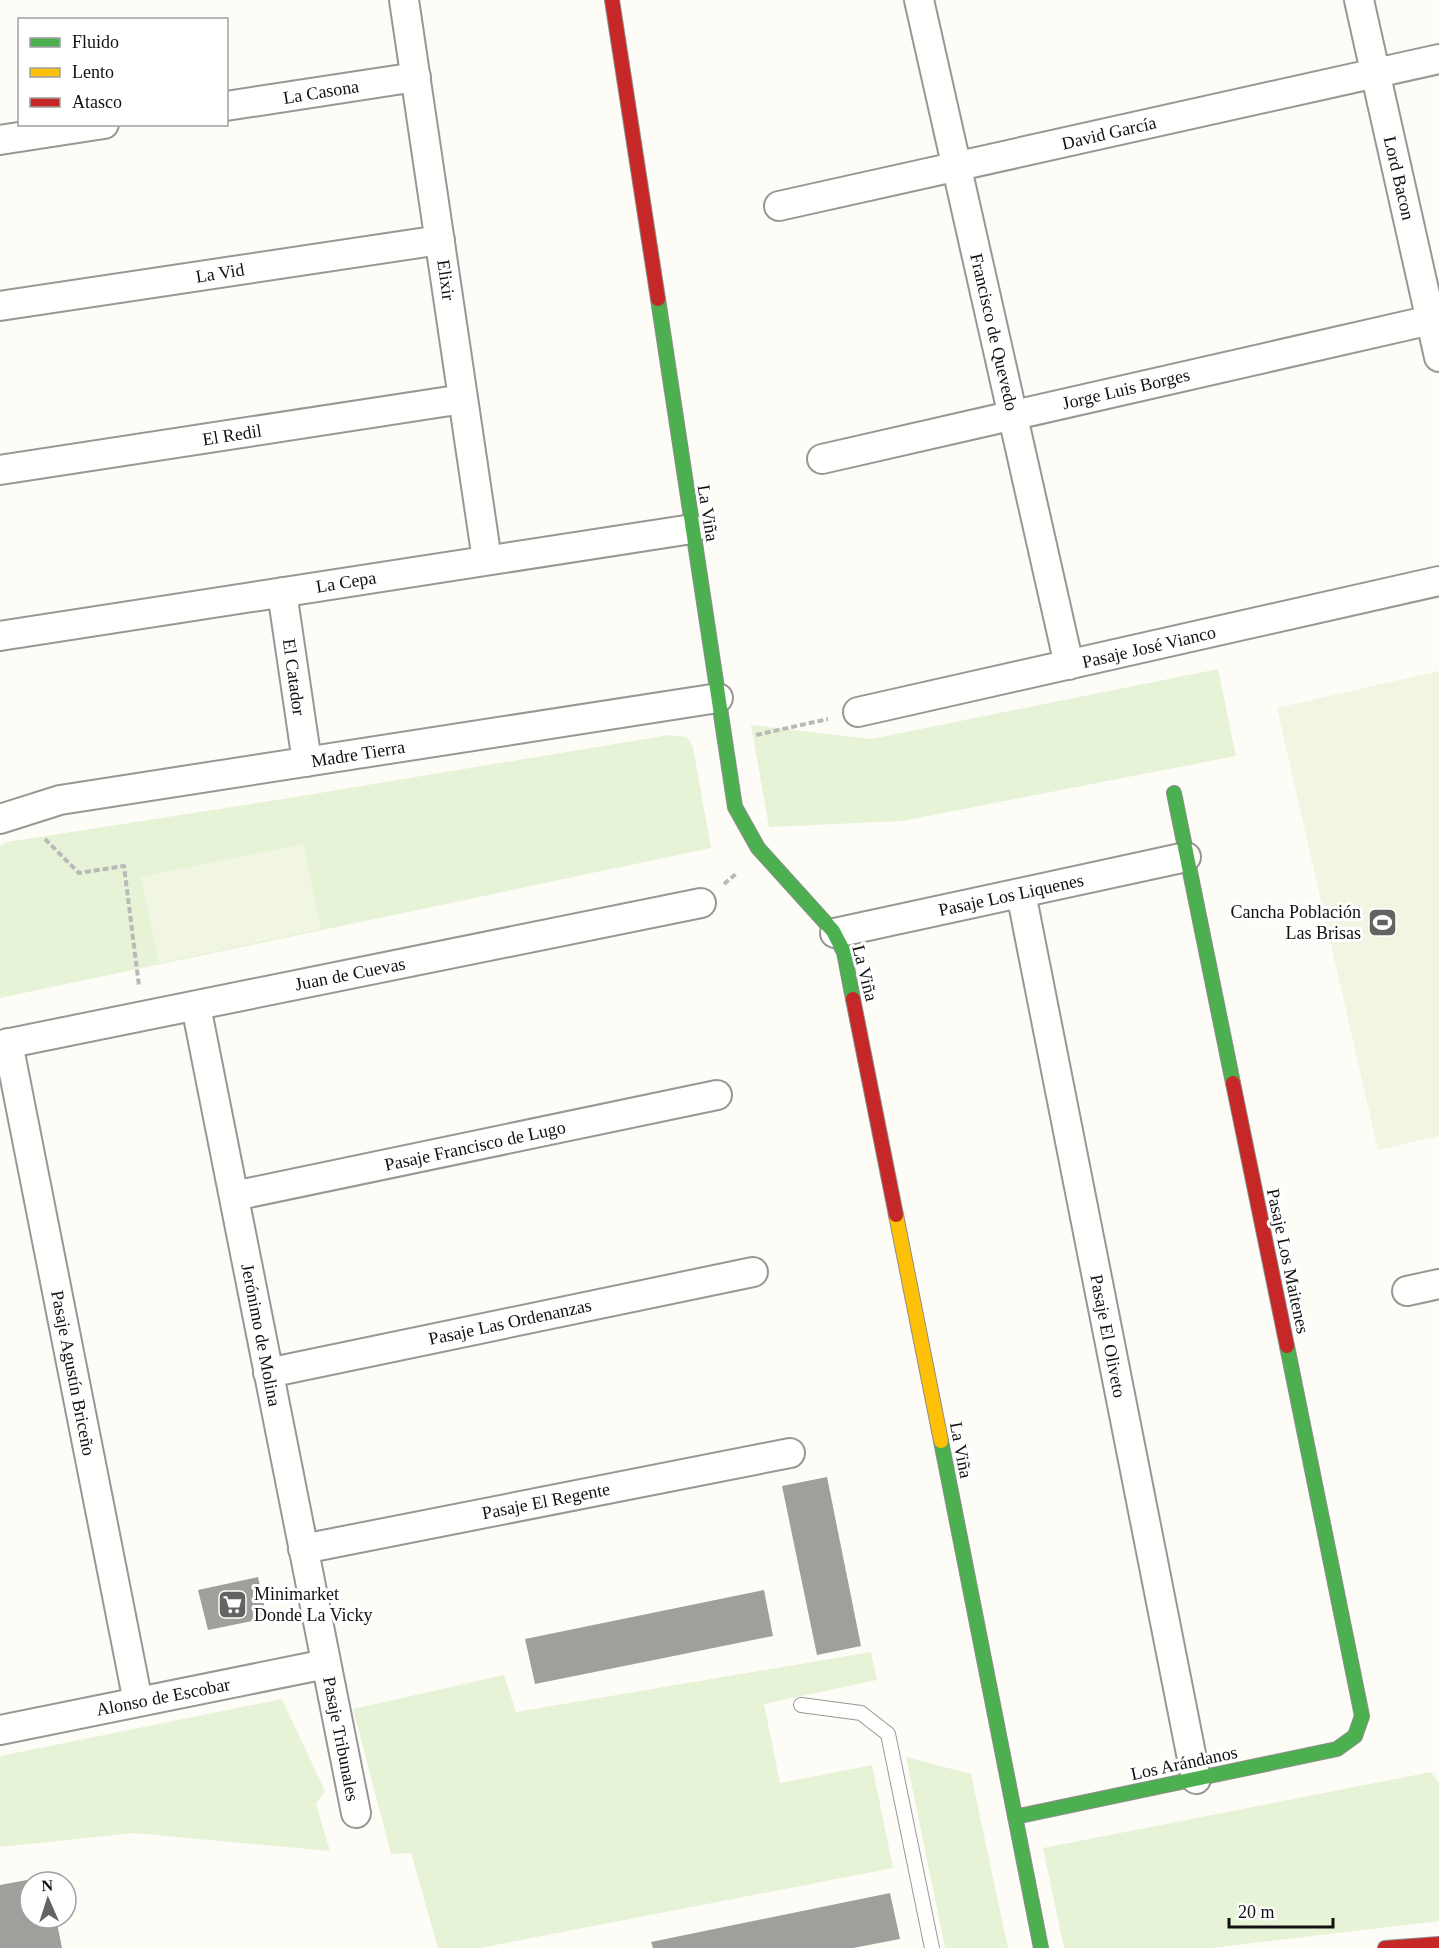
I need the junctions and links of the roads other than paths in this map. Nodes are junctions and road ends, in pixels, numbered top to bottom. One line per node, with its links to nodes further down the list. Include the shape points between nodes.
1 (405, 0): 7 (street, Elixir)
2 (612, 0): 21 (street, La Viña)
3 (919, 0): 11 (street, Francisco de Quevedo)
4 (1359, 0): 6 (street, Lord Bacon)
5 (1439, 59): 6 (street, David García)
6 (1375, 74): 11 (street, David García); 15 (street, Lord Bacon)
7 (416, 77): 8 (street, La Casona); 13 (street, Elixir)
8 (228, 106)
9 (91, 126): 10 (street)
10 (0, 140)
11 (957, 167): 12 (street, David García); 18 (street, Francisco de Quevedo)
12 (779, 206)
13 (440, 240): 14 (street, La Vid); 17 (street, Elixir)
14 (0, 306)
15 (1431, 320): 16 (street, Lord Bacon); 18 (street, Jorge Luis Borges)
16 (1439, 357)
17 (463, 399): 20 (street, El Redil); 22 (street, Elixir)
18 (1013, 415): 19 (street, Jorge Luis Borges); 26 (street, Francisco de Quevedo)
19 (822, 459)
20 (0, 470)
21 (692, 529): 22 (street, La Cepa); 27 (street, La Viña)
22 (487, 560): 24 (street, La Cepa)
23 (1439, 581): 26 (street, Pasaje José Vianco)
24 (282, 592): 25 (street, La Cepa); 29 (street, El Catador)
25 (0, 636)
26 (1069, 665): 28 (street, Pasaje José Vianco)
27 (718, 698): 29 (street, Madre Tierra); 35 (street, La Viña, via 735,807 750,840)
28 (858, 712)
29 (306, 762): 31 (street, Madre Tierra, via 60,800)
30 (1174, 793): 32 (street, Pasaje Los Maitenes)
31 (9, 815)
32 (1186, 857): 33 (street, Pasaje Los Liquenes); 50 (street, Pasaje Los Maitenes, via 1362,1706)
33 (1021, 893): 35 (street, Pasaje Los Liquenes); 51 (street, Pasaje El Oliveto)
34 (700, 903): 36 (street, Juan de Cuevas)
35 (835, 933): 53 (street, La Viña, via 848,971)
36 (196, 1006): 37 (street, Juan de Cuevas); 39 (street, Jerónimo de Molina)
37 (4, 1044): 47 (street, Pasaje Agustín Briceño)
38 (717, 1095): 39 (street, Pasaje Francisco de Lugo)
39 (234, 1196): 43 (street, Jerónimo de Molina)
40 (753, 1272): 43 (street, Pasaje Las Ordenanzas)
41 (1439, 1284): 42 (street)
42 (1407, 1291)
43 (268, 1373): 45 (street, Jerónimo de Molina)
44 (789, 1453): 45 (street, Pasaje El Regente)
45 (303, 1549): 46 (street, Jerónimo de Molina)
46 (326, 1664): 47 (street, Alonso de Escobar); 52 (street, Pasaje Tribunales)
47 (138, 1701): 49 (street, Alonso de Escobar)
48 (801, 1705): 55 (lane, via 861,1713 888,1734)
49 (0, 1730)
50 (1355, 1736): 51 (street, Los Arándanos, via 1327,1752)
51 (1196, 1779): 53 (street, Los Arándanos)
52 (356, 1813)
53 (1015, 1817): 56 (street, La Viña)
54 (1439, 1944): 57 (street)
55 (932, 1948)
56 (1041, 1948)
57 (1385, 1948)

